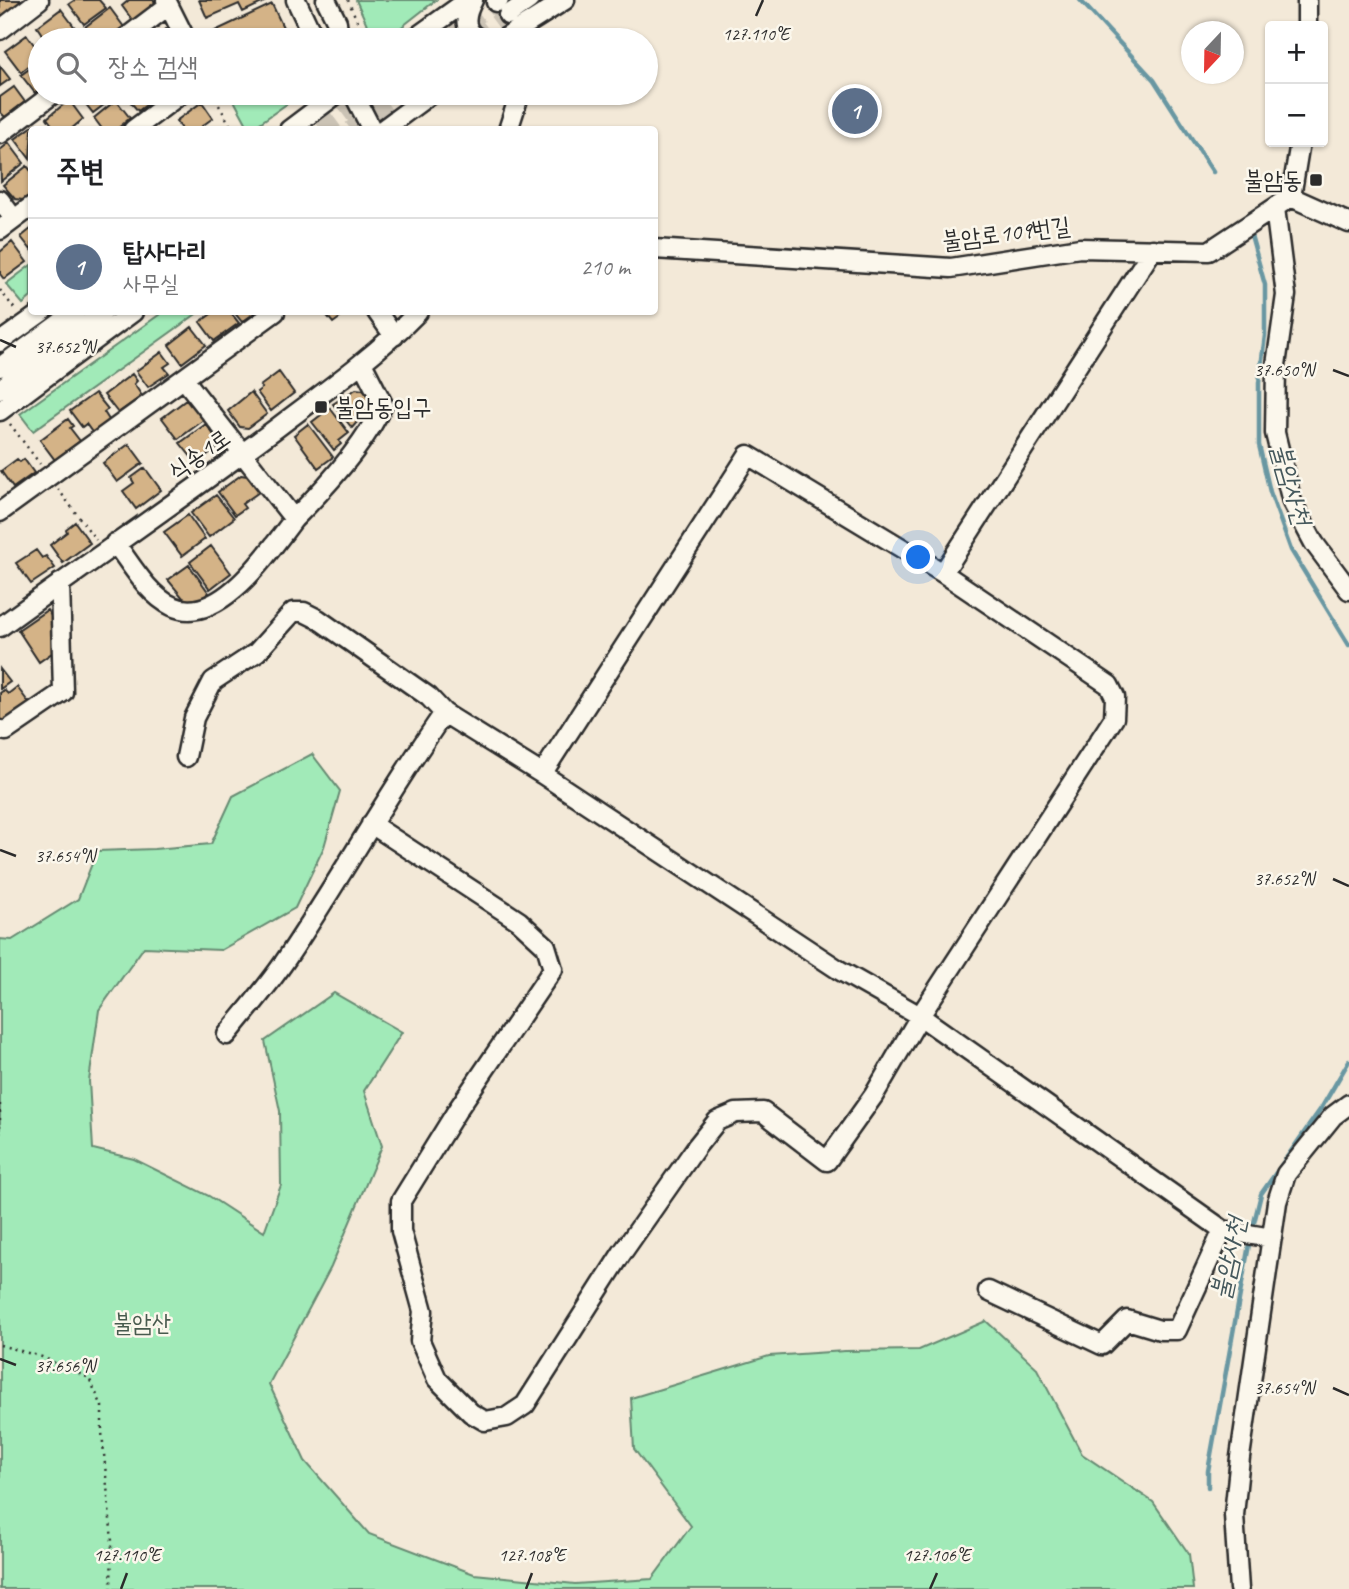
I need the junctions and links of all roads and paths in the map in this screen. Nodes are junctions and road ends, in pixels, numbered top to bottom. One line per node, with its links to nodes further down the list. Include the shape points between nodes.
1 (39, 0): 20 (street)
2 (296, 0): 14 (street)
3 (326, 0): 15 (street)
4 (348, 0): 16 (path)
5 (471, 0): 17 (street); 18 (street, via 465,14)
6 (529, 0): 10 (street)
7 (565, 0): 19 (street)
8 (1307, 0): 11 (street)
9 (167, 3): 12 (street); 13 (street)
10 (501, 6)
11 (1307, 21)
12 (137, 28)
13 (180, 28)
14 (309, 28)
15 (338, 28)
16 (362, 28)
17 (430, 28)
18 (467, 28)
19 (532, 28)
20 (0, 30)
21 (38, 105): 34 (street)
22 (166, 105): 28 (street)
23 (219, 105): 29 (path)
24 (322, 105): 30 (street)
25 (359, 105): 31 (street)
26 (416, 105): 32 (street)
27 (516, 105): 33 (street)
28 (138, 126)
29 (231, 126)
30 (294, 126)
31 (370, 126)
32 (387, 126)
33 (509, 126)
34 (0, 134)
35 (1299, 147): 36 (street)
36 (1291, 197): 38 (street, 불암로109번길); 40 (street)
37 (0, 200): 41 (street)
38 (1276, 208): 43 (street, 불암로109번길, via 1209,251); 66 (street, via 1286,295 1276,365 1275,433 1292,502 1314,543)
39 (28, 209): 41 (street)
40 (1349, 223)
41 (7, 224)
42 (658, 249): 43 (street, 불암로109번길, via 951,268 1080,248)
43 (1153, 249): 64 (street)
44 (0, 290): 52 (path)
45 (38, 315): 52 (street)
46 (71, 315): 56 (street)
47 (99, 315): 58 (street)
48 (129, 315): 59 (street)
49 (271, 315): 57 (street)
50 (379, 315): 53 (street)
51 (415, 315): 53 (street, 식송1로)
52 (26, 323): 54 (street)
53 (394, 336): 55 (street, 식송1로)
54 (0, 342)
55 (362, 363): 60 (street, 식송1로); 62 (street, via 383,404 341,466)
56 (0, 367)
57 (184, 379): 60 (street); 61 (street)
58 (0, 389)
59 (0, 411)
60 (243, 453): 62 (street); 63 (street, 식송1로)
61 (0, 512)
62 (294, 519): 63 (street, via 234,589 202,610 172,606 156,595)
63 (115, 543): 65 (street, 식송1로)
64 (943, 573): 71 (street, via 748,455); 73 (street, via 1109,685 1115,697 1114,718)
65 (60, 583): 67 (street, 식송1로); 69 (street, via 63,692 6,731)
66 (1349, 590)
67 (0, 626)
68 (444, 713): 70 (street, via 429,696 318,619 293,612 257,652 213,681 194,718); 71 (street); 72 (street)
69 (0, 730)
70 (186, 757)
71 (542, 774): 73 (street, via 839,970)
72 (371, 824): 73 (street, via 519,921 546,947 553,969 401,1201 401,1231 423,1311 420,1341 437,1379 485,1421 507,1417 525,1405 622,1253 717,1121 736,1113 763,1112 827,1161 874,1096); 74 (street, via 285,961)
73 (920, 1016): 78 (street)
74 (227, 1035)
75 (0, 1104): 77 (path)
76 (1349, 1104): 79 (street, via 1333,1116 1286,1174)
77 (0, 1135)
78 (1223, 1230): 79 (street); 80 (street, via 1177,1330 1127,1320 1102,1345)
79 (1268, 1237): 83 (street, via 1234,1515)
80 (988, 1291)
81 (0, 1345): 82 (path, via 89,1378 102,1406)
82 (111, 1589)
83 (1239, 1589)

